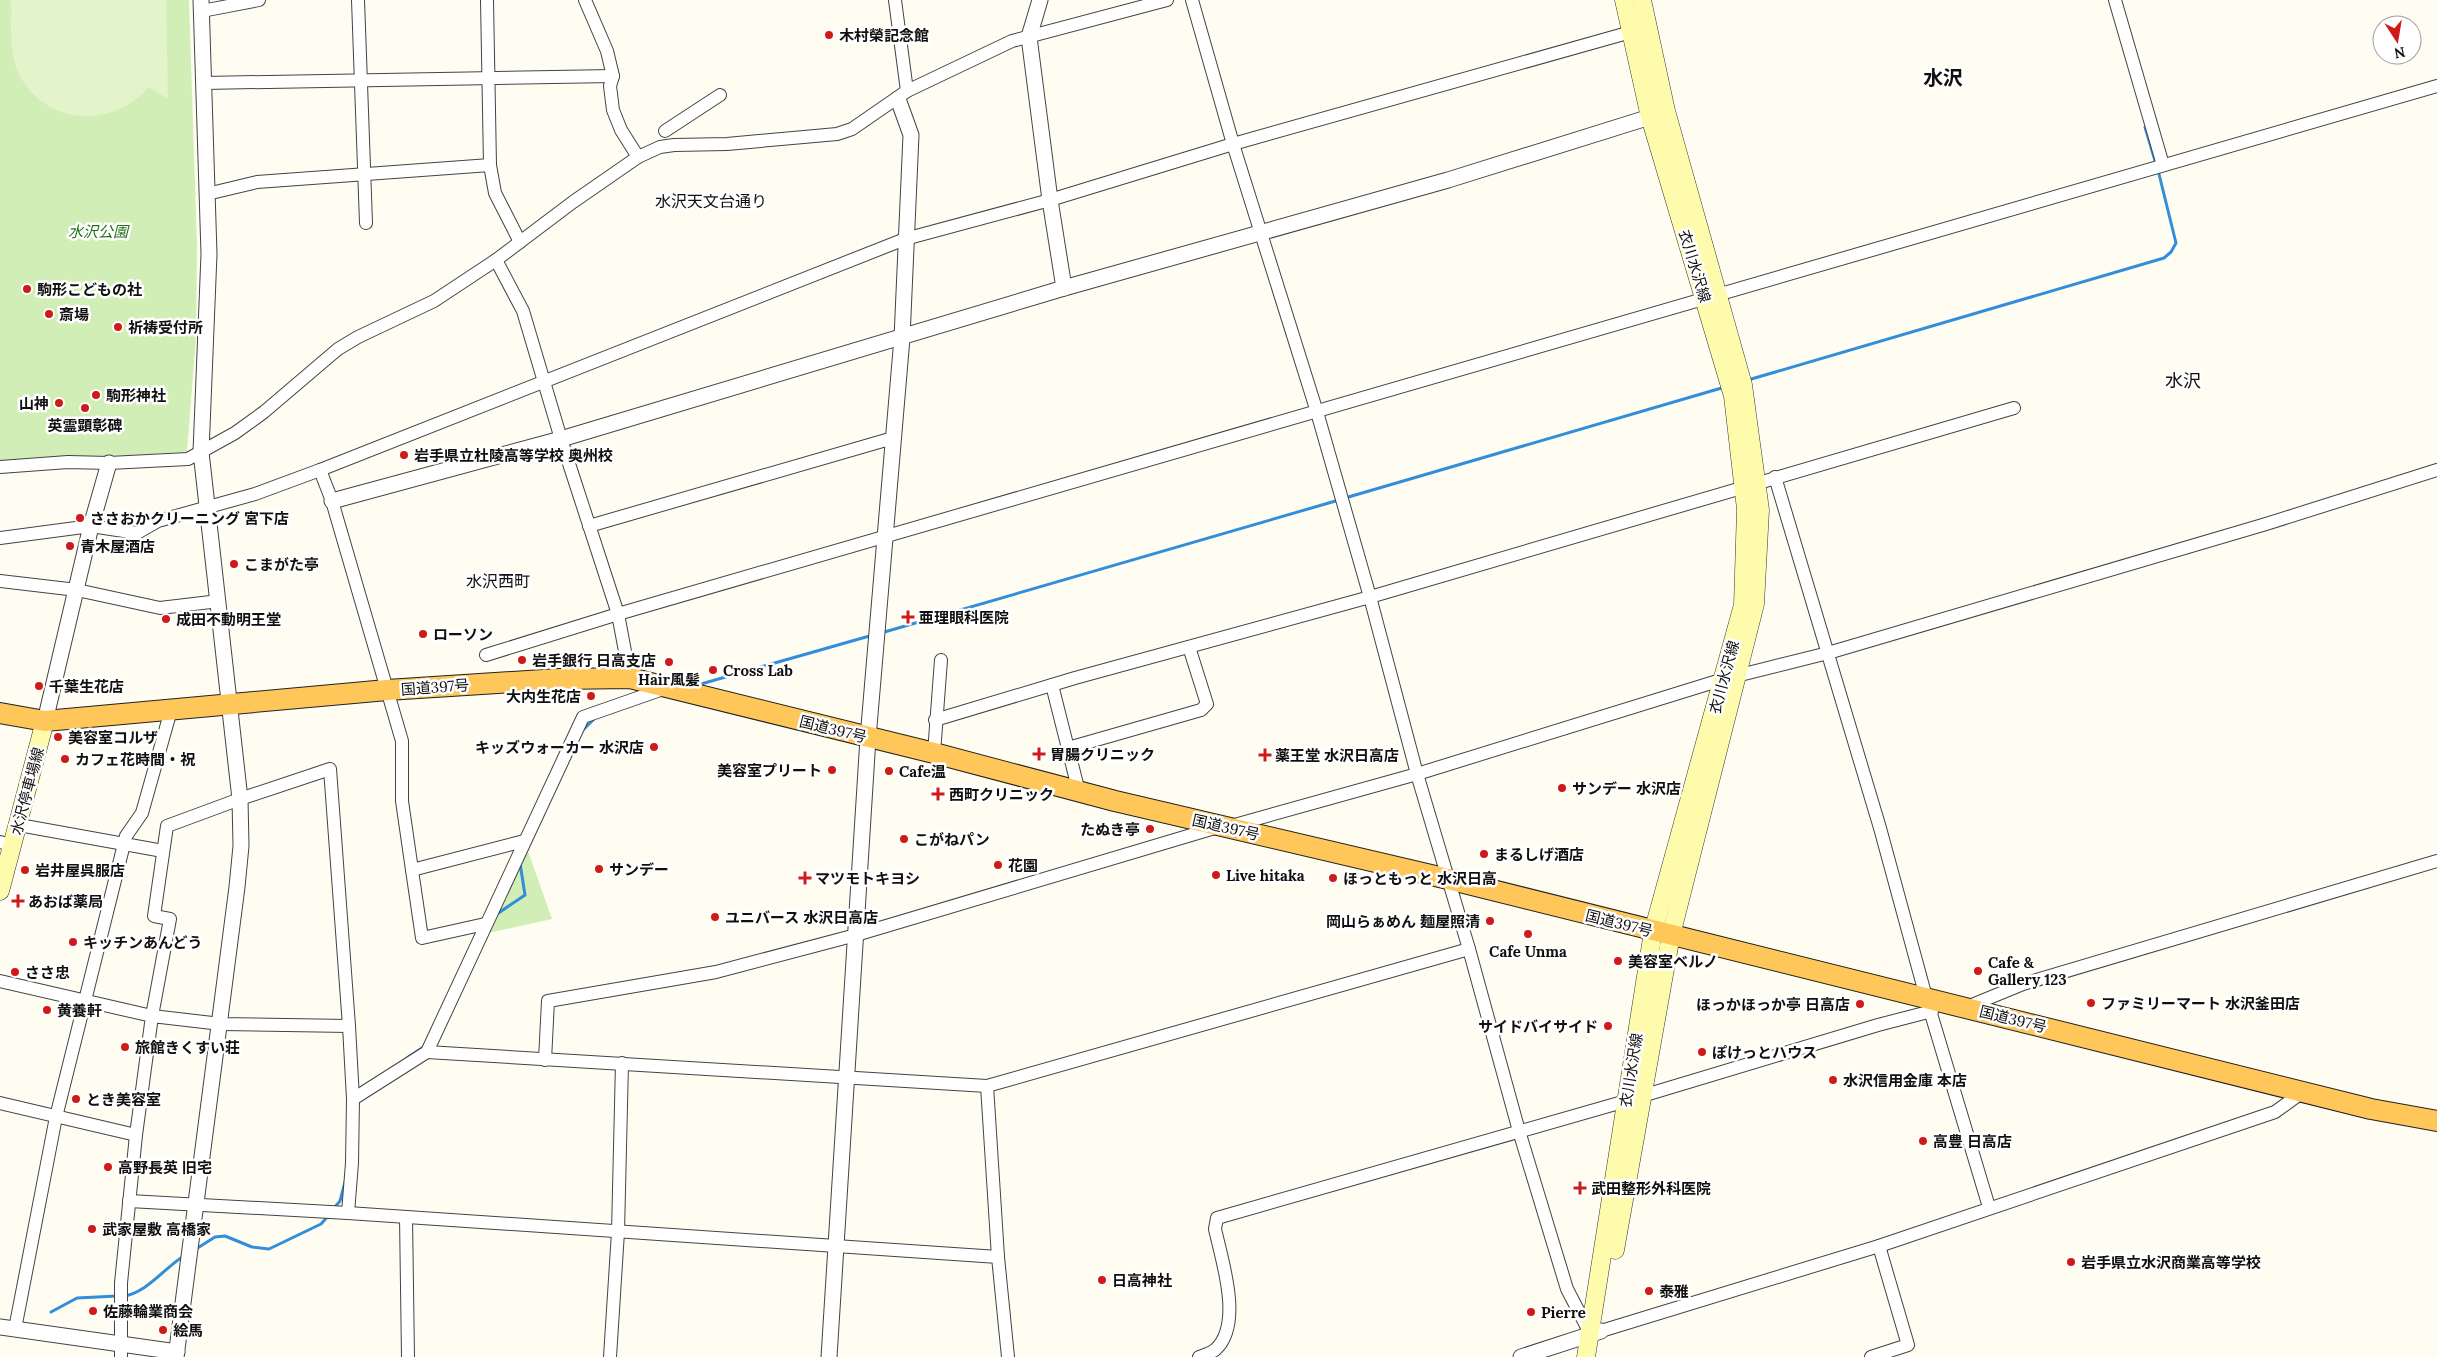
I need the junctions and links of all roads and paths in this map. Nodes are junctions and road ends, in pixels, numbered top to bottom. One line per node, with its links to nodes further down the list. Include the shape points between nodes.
1 (260, 0): 12 (street)
2 (358, 0): 16 (street)
3 (487, 0): 17 (street)
4 (586, 0): 15 (street, via 607,51)
5 (895, 0): 21 (street)
6 (1040, 0): 14 (street)
7 (1192, 0): 24 (street)
8 (1624, 0): 13 (main road, 衣川水沢線)
9 (1642, 0): 37 (main road, 衣川水沢線)
10 (2115, 0): 27 (street)
11 (1163, 1): 14 (street)
12 (202, 6): 18 (street)
13 (1631, 32): 22 (main road, 衣川水沢線); 24 (street)
14 (1030, 36): 21 (street, via 1012,41); 30 (street)
15 (613, 76): 17 (street); 25 (street, via 610,86 613,110)
16 (361, 80): 17 (street); 18 (street); 28 (street)
17 (490, 80): 26 (street)
18 (203, 83): 29 (street)
19 (2437, 86): 27 (street)
20 (720, 95): 23 (street)
21 (903, 95): 25 (street, via 852,129 837,134 667,146); 33 (street, via 911,135)
22 (1650, 117): 32 (street, via 1448,180); 37 (main road, 衣川水沢線)
23 (665, 131)
24 (1233, 144): 30 (street); 32 (street)
25 (638, 157): 34 (street)
26 (490, 165): 28 (street); 34 (street, via 495,193)
27 (2163, 165): 37 (street)
28 (365, 175): 29 (street, via 257,182); 31 (street)
29 (207, 194): 44 (street, via 209,264)
30 (1050, 200): 33 (street); 36 (street)
31 (366, 222)
32 (1260, 233): 36 (street); 41 (street)
33 (905, 239): 38 (street); 39 (street)
34 (520, 242): 35 (street)
35 (496, 260): 39 (street, via 524,311); 44 (street, via 434,301 338,349 264,412)
36 (1064, 288): 38 (street)
37 (1711, 298): 41 (street); 50 (main road, 衣川水沢線, via 1743,385)
38 (902, 338): 42 (street); 43 (street)
39 (544, 382): 43 (street); 47 (street)
40 (2014, 408): 49 (street)
41 (1318, 412): 56 (street); 59 (street)
42 (893, 438): 54 (street); 56 (street)
43 (561, 439): 51 (street); 54 (street)
44 (202, 452): 45 (street, via 188,459); 52 (street)
45 (109, 464): 46 (street, via 68,462); 53 (street)
46 (0, 467)
47 (320, 470): 51 (street); 52 (street)
48 (2437, 470): 63 (street, via 2266,524)
49 (1775, 478): 50 (street); 63 (street)
50 (1750, 485): 59 (street); 66 (main road, 衣川水沢線, via 1760,510 1756,604)
51 (332, 501): 70 (street)
52 (208, 508): 53 (street, via 158,521 137,533); 60 (street)
53 (91, 526): 55 (street); 58 (street)
54 (589, 526): 61 (street)
55 (0, 538)
56 (884, 538): 61 (street); 76 (street)
57 (0, 581): 58 (street)
58 (77, 590): 60 (street, via 160,608); 74 (street)
59 (1370, 597): 62 (street); 79 (street)
60 (219, 601): 71 (street)
61 (618, 614): 64 (street); 67 (street)
62 (1189, 647): 68 (street); 77 (street, via 1207,704 1201,710)
63 (1828, 653): 66 (street); 98 (street)
64 (486, 655)
65 (941, 660): 75 (street)
66 (1732, 677): 79 (street); 93 (main road, 衣川水沢線)
67 (630, 678): 69 (highway, 国道397号); 70 (highway, 国道397号, via 559,679)
68 (1052, 685): 75 (street); 77 (street)
69 (666, 688): 76 (highway, 国道397号); 84 (street, via 583,717)
70 (387, 690): 71 (highway, 国道397号); 89 (street, via 402,741 402,801)
71 (229, 705): 72 (highway, 国道397号); 81 (street)
72 (171, 710): 74 (highway, 国道397号); 86 (street, via 142,813)
73 (0, 713): 74 (highway, 国道397号)
74 (45, 720): 82 (main road, 水沢停車場線)
75 (935, 720): 78 (street)
76 (868, 738): 78 (highway, 国道397号); 94 (street)
77 (1068, 748): 80 (street)
78 (934, 753): 80 (highway, 国道397号)
79 (1417, 774): 83 (street); 90 (street)
80 (1079, 792): 83 (highway, 国道397号)
81 (240, 799): 87 (street, via 167,826); 101 (street, via 241,846); 102 (street, via 330,770)
82 (19, 825): 85 (main road, 水沢停車場線); 86 (street)
83 (1224, 827): 90 (highway, 国道397号); 94 (street)
84 (524, 841): 89 (street); 92 (street)
85 (6, 843): 91 (main road, 水沢停車場線)
86 (124, 844): 87 (street); 97 (street)
87 (163, 851): 100 (street, via 154,916 170,919)
88 (2437, 860): 99 (street, via 2023,984)
89 (412, 870): 92 (street, via 422,938)
90 (1448, 879): 93 (highway, 国道397号); 95 (street)
91 (0, 891)
92 (485, 924): 103 (street)
93 (1662, 933): 98 (highway, 国道397号); 110 (main road, 衣川水沢線)
94 (856, 935): 104 (street, via 716,972 548,1001); 106 (street)
95 (1469, 949): 107 (street); 114 (street)
96 (0, 981): 97 (street)
97 (85, 1002): 100 (street); 112 (street)
98 (1929, 1004): 99 (highway, 国道397号); 110 (street, via 1878,1025); 118 (street)
99 (1966, 1008): 108 (highway, 国道397号)
100 (152, 1016): 101 (street); 115 (street)
101 (221, 1024): 102 (street); 117 (street)
102 (349, 1026): 109 (street)
103 (426, 1052): 104 (street); 109 (street)
104 (545, 1060): 105 (street)
105 (622, 1063): 106 (street); 121 (street)
106 (846, 1078): 107 (street); 122 (street)
107 (988, 1086): 124 (street)
108 (2304, 1091): 113 (highway, 国道397号); 118 (street, via 2275,1112)
109 (353, 1099): 119 (street)
110 (1634, 1099): 114 (street); 127 (main road, 衣川水沢線)
111 (0, 1103): 112 (street)
112 (56, 1117): 115 (street); 126 (street)
113 (2437, 1121)
114 (1519, 1131): 127 (street, via 1567,1289); 134 (street, via 1217,1218 1215,1229 1230,1305 1228,1326 1215,1350)
115 (136, 1135): 116 (street)
116 (129, 1201): 117 (street); 128 (street, via 121,1282)
117 (197, 1204): 119 (street); 129 (street)
118 (1989, 1207): 123 (street)
119 (348, 1213): 120 (street)
120 (406, 1217): 121 (street); 130 (street)
121 (618, 1232): 122 (street); 131 (street)
122 (835, 1245): 124 (street); 132 (street)
123 (1879, 1246): 127 (street); 138 (street, via 1908,1345)
124 (998, 1257): 133 (street)
125 (0, 1327): 126 (street)
126 (15, 1329): 128 (street)
127 (1596, 1333): 135 (street); 136 (main road, 衣川水沢線); 137 (main road, 衣川水沢線)
128 (121, 1351): 129 (street)
129 (179, 1356)
130 (408, 1357)
131 (610, 1357)
132 (829, 1357)
133 (1008, 1357)
134 (1199, 1357)
135 (1521, 1357)
136 (1586, 1357)
137 (1596, 1357)
138 (1871, 1357)

